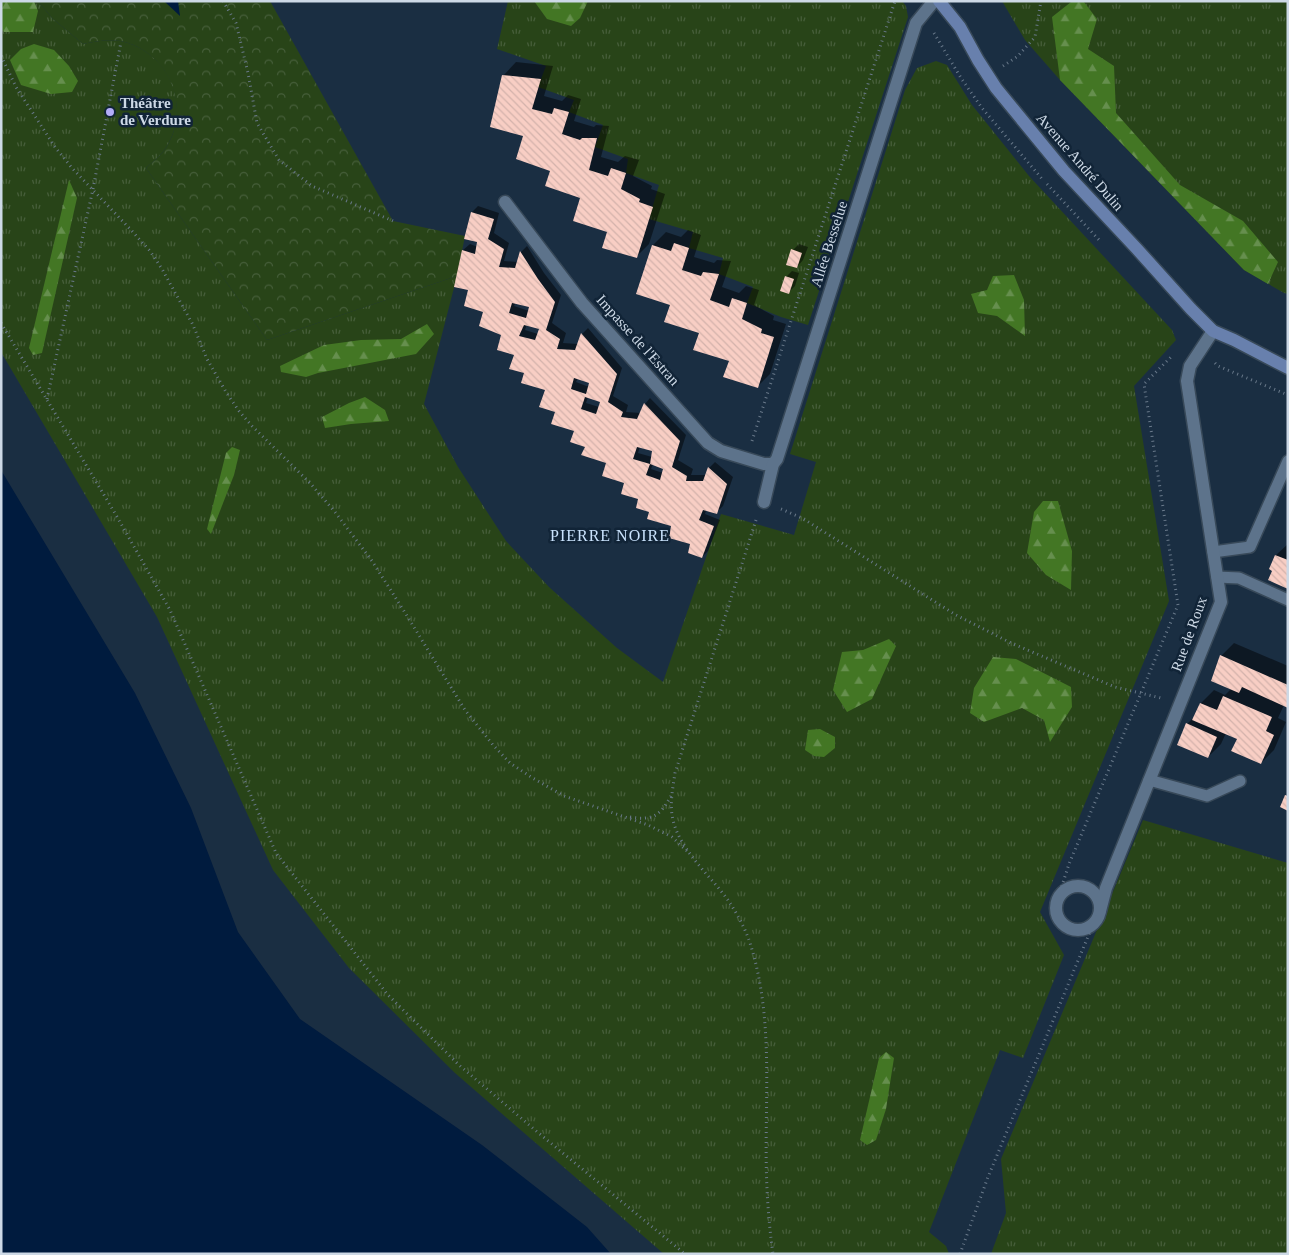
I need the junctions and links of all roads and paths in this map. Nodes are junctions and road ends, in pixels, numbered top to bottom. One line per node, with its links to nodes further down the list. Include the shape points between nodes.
1 (223, 1): 11 (path, via 236,23 257,123 279,160 312,186)
2 (895, 1): 19 (path)
3 (934, 1): 21 (street, Allée Besselue, via 916,23)
4 (939, 1): 13 (street, Avenue André Dulin, via 960,26 996,88 1064,172)
5 (1041, 1): 8 (path, via 1035,37 1018,56)
6 (121, 42): 9 (path)
7 (1, 56): 9 (path, via 16,87 55,147)
8 (1001, 67)
9 (93, 189): 18 (path); 31 (path, via 162,268 193,325 207,359 239,411 335,512 372,562 465,710 487,739 510,764 564,796)
10 (505, 202): 19 (street, Impasse de l'Estran, via 582,303 708,443 721,451)
11 (393, 221)
12 (1, 323): 18 (path)
13 (1213, 331): 15 (street, Rue de Roux); 16 (street)
14 (1178, 351): 26 (path, via 1144,384 1178,606)
15 (1201, 352): 17 (path, via 1218,366); 23 (street, Rue de Roux, via 1190,366 1187,381)
16 (1288, 368)
17 (1288, 395)
18 (47, 400): 38 (path, via 170,610 276,853 388,995 459,1065)
19 (746, 458): 21 (street, Impasse de l'Estran)
20 (1288, 461): 23 (lane, via 1250,547)
21 (773, 464): 22 (street, Allée Besselue)
22 (764, 502): 26 (path, via 802,518 956,616 1115,687); 30 (path, via 744,556)
23 (1213, 552): 24 (street, Rue de Roux)
24 (1217, 577): 25 (lane, via 1239,578); 27 (street, Rue de Roux, via 1221,602)
25 (1288, 600)
26 (1141, 693): 27 (path); 35 (path)
27 (1180, 703): 28 (street, Rue de Roux)
28 (1150, 780): 29 (lane, via 1207,796); 33 (street, Rue de Roux)
29 (1240, 781)
30 (671, 795): 31 (path, via 658,814 636,818); 32 (path, via 678,835)
31 (621, 815): 32 (path, via 672,837)
32 (693, 857): 39 (path, via 740,920 761,985 766,1036 767,1188)
33 (1106, 888): 34 (street); 36 (street, Rue de Roux)
34 (1092, 891): 35 (street, via 1072,887); 36 (street)
35 (1057, 900): 37 (street, via 1056,914 1065,926 1080,930)
36 (1100, 911): 37 (street)
37 (1093, 924): 40 (path, via 988,1177)
38 (685, 1254)
39 (773, 1254)
40 (960, 1254)

